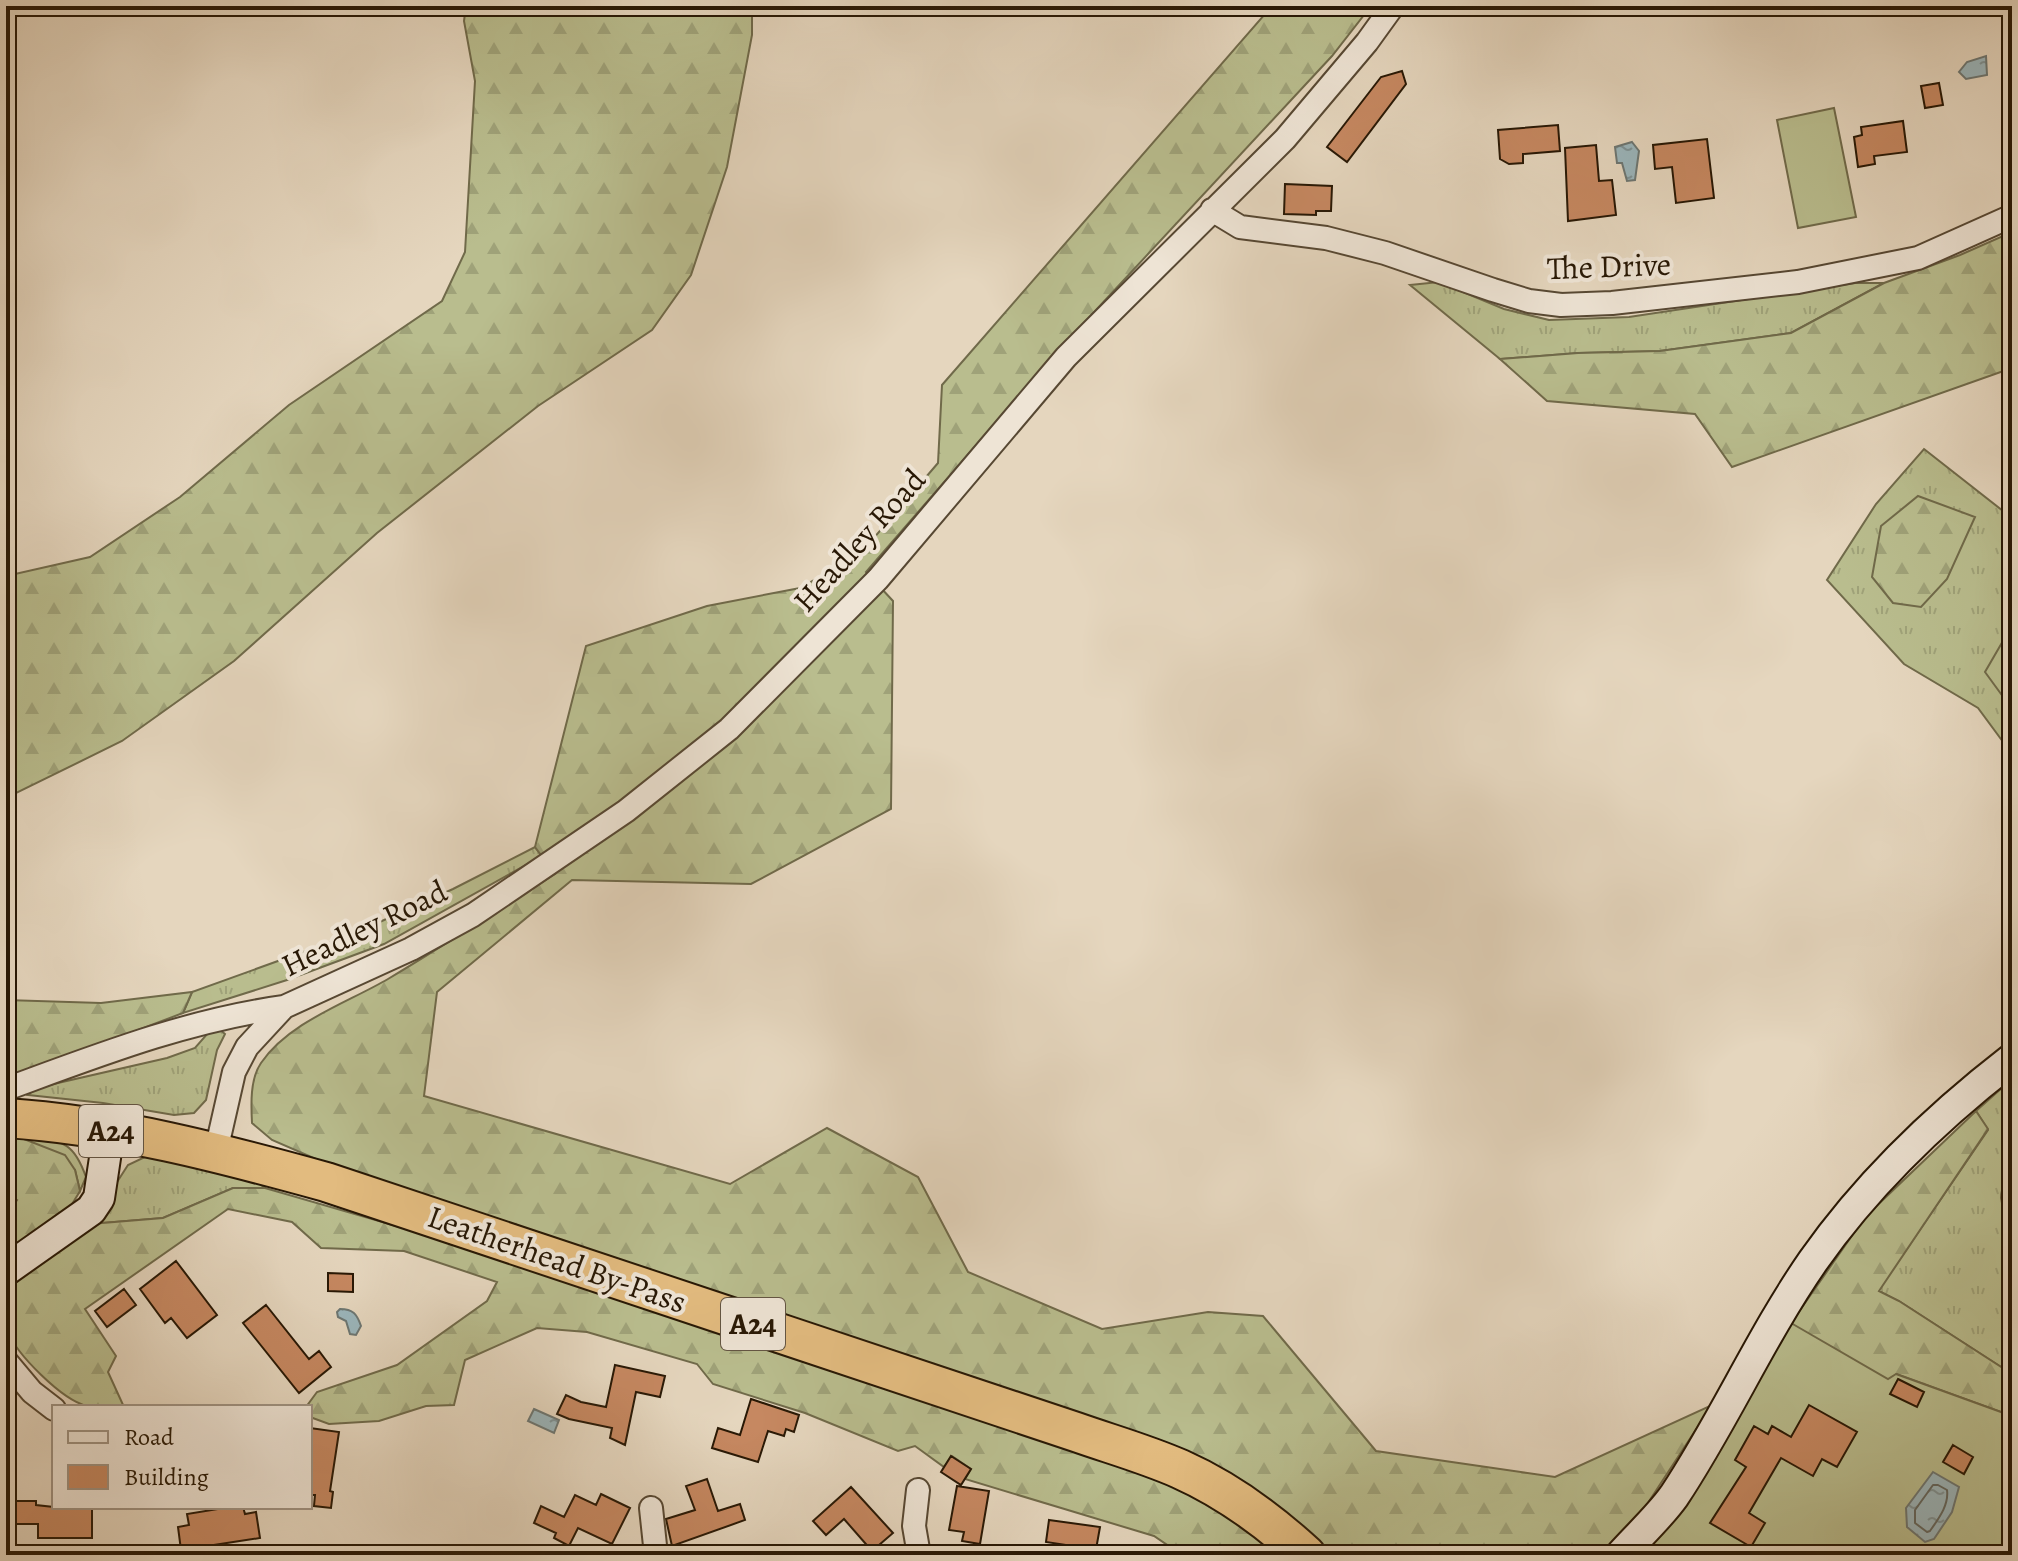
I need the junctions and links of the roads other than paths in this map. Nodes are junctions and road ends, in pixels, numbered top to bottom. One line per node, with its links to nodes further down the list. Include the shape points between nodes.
1 (1393, 6): 2 (street, Headley Road, via 1285,139)
2 (1212, 210): 3 (street, The Drive, via 1240,227 1326,238 1505,294 1561,305 1798,282 1918,258); 4 (street, Headley Road, via 1066,357 878,579 729,729 626,811 473,915)
3 (2012, 216)
4 (284, 1007): 6 (street, Headley Road, via 246,1012 110,1050); 9 (street, Headley Road, via 247,1047 234,1072)
5 (2012, 1059): 18 (main road, via 1916,1141 1854,1208 1813,1261 1672,1498)
6 (6, 1089)
7 (6, 1118): 8 (highway, Leatherhead By-Pass / A24)
8 (109, 1131): 9 (highway, Leatherhead By-Pass / A24); 10 (main road, via 99,1198 91,1210)
9 (216, 1151): 17 (highway, Leatherhead By-Pass / A24, via 435,1218 1180,1469 1237,1500)
10 (6, 1270)
11 (6, 1361): 12 (street)
12 (52, 1407)
13 (918, 1490): 16 (street, via 914,1526)
14 (651, 1508): 15 (street)
15 (656, 1555)
16 (919, 1555)
17 (1306, 1555)
18 (1621, 1555)

